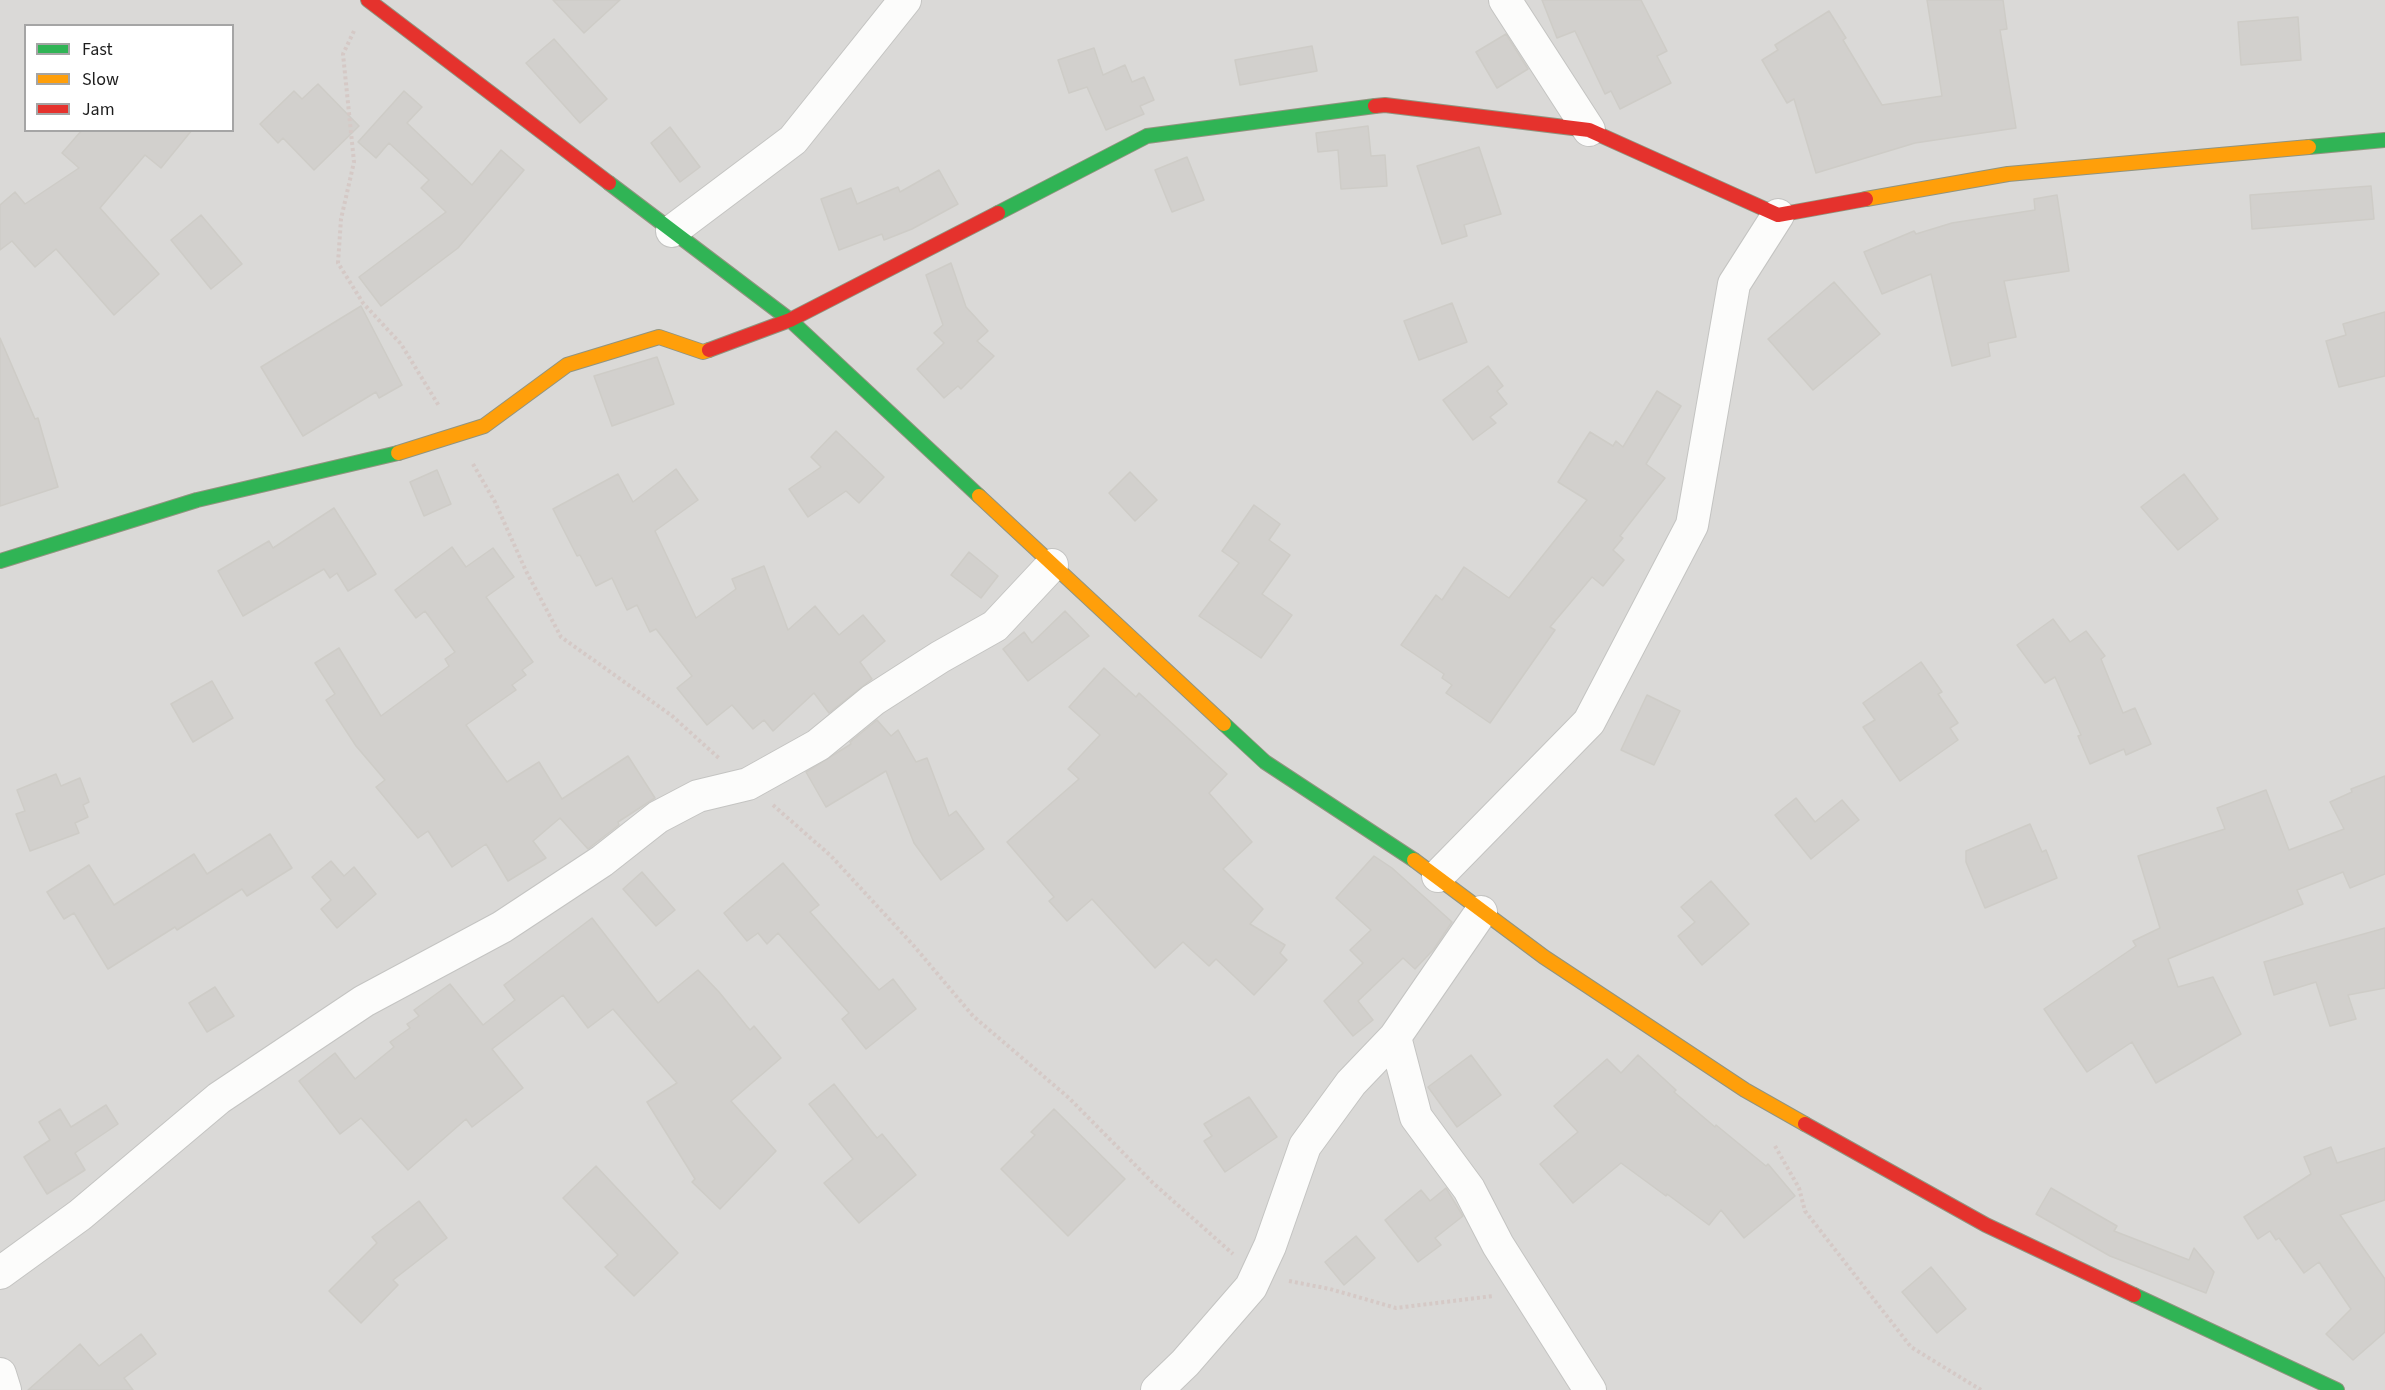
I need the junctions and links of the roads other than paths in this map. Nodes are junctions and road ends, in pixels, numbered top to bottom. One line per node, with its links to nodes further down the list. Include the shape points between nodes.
1 (368, 0): 7 (street)
2 (905, 0): 7 (street, via 793,140)
3 (1504, 0): 4 (street)
4 (1589, 130): 6 (street); 8 (street, via 1385,105 1147,136)
5 (2385, 140): 6 (street, via 2008,174)
6 (1778, 215): 11 (street, via 1734,284 1692,525 1589,722)
7 (672, 231): 8 (street)
8 (790, 320): 9 (street, via 703,352 659,337 567,365 484,426 397,453 197,500); 10 (street)
9 (0, 561)
10 (1052, 565): 11 (street, via 1265,762); 14 (street, via 995,626 873,700 818,745 748,784 699,796 658,817 602,861 502,927 364,1001 219,1098 80,1215)
11 (1438, 876): 12 (street)
12 (1480, 912): 13 (street); 19 (street, via 1745,1090 1965,1214)
13 (1395, 1037): 17 (street, via 1351,1083 1305,1146 1270,1246 1251,1287); 18 (street, via 1416,1117 1469,1190 1498,1245)
14 (0, 1273)
15 (0, 1374): 16 (street)
16 (5, 1390)
17 (1157, 1390)
18 (1590, 1390)
19 (2337, 1390)

